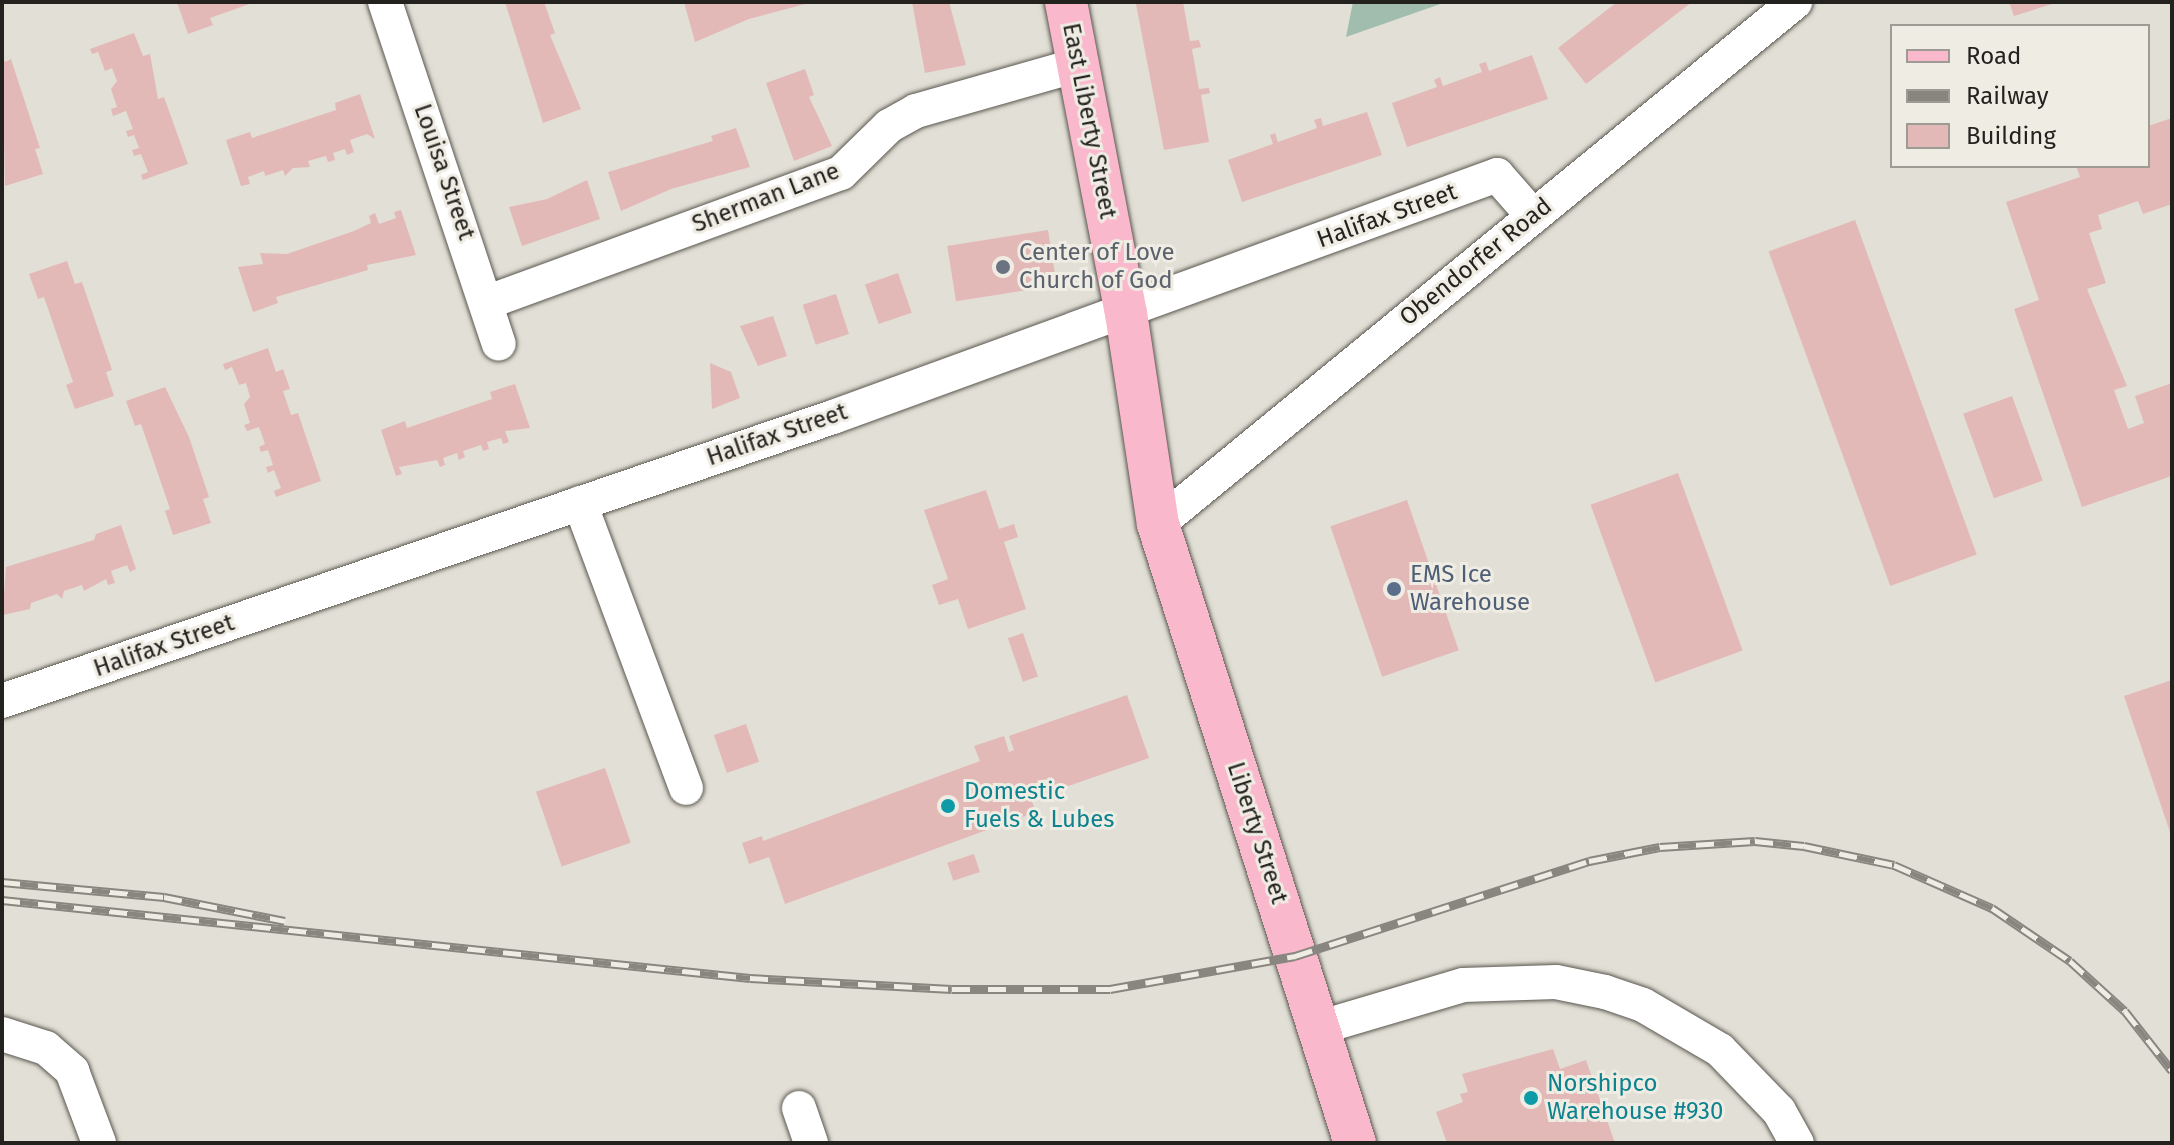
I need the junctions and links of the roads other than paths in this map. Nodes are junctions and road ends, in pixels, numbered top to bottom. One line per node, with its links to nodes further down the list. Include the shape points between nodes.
1 (385, 2): 6 (street, Louisa Street)
2 (1066, 2): 4 (main road, East Liberty Street)
3 (1795, 2): 5 (street, Obendorfer Road)
4 (1078, 65): 6 (street, Sherman Lane, via 916,111 889,126 841,173); 7 (main road, East Liberty Street)
5 (1533, 216): 7 (street, Halifax Street, via 1497,175); 10 (street, Obendorfer Road)
6 (488, 302): 8 (street, Louisa Street)
7 (1126, 313): 9 (street, Halifax Street); 10 (main road, East Liberty Street)
8 (499, 344)
9 (580, 503): 11 (street, Halifax Street); 12 (street)
10 (1158, 524): 13 (main road, Liberty Street)
11 (2, 701)
12 (686, 788)
13 (1318, 1028): 18 (main road, Liberty Street); 19 (street, via 1463,985 1556,982 1605,992 1643,1005 1720,1050 1779,1111)
14 (2, 1034): 16 (street, via 46,1048 72,1071)
15 (799, 1108): 17 (street)
16 (99, 1143)
17 (811, 1143)
18 (1355, 1143)
19 (1797, 1143)

